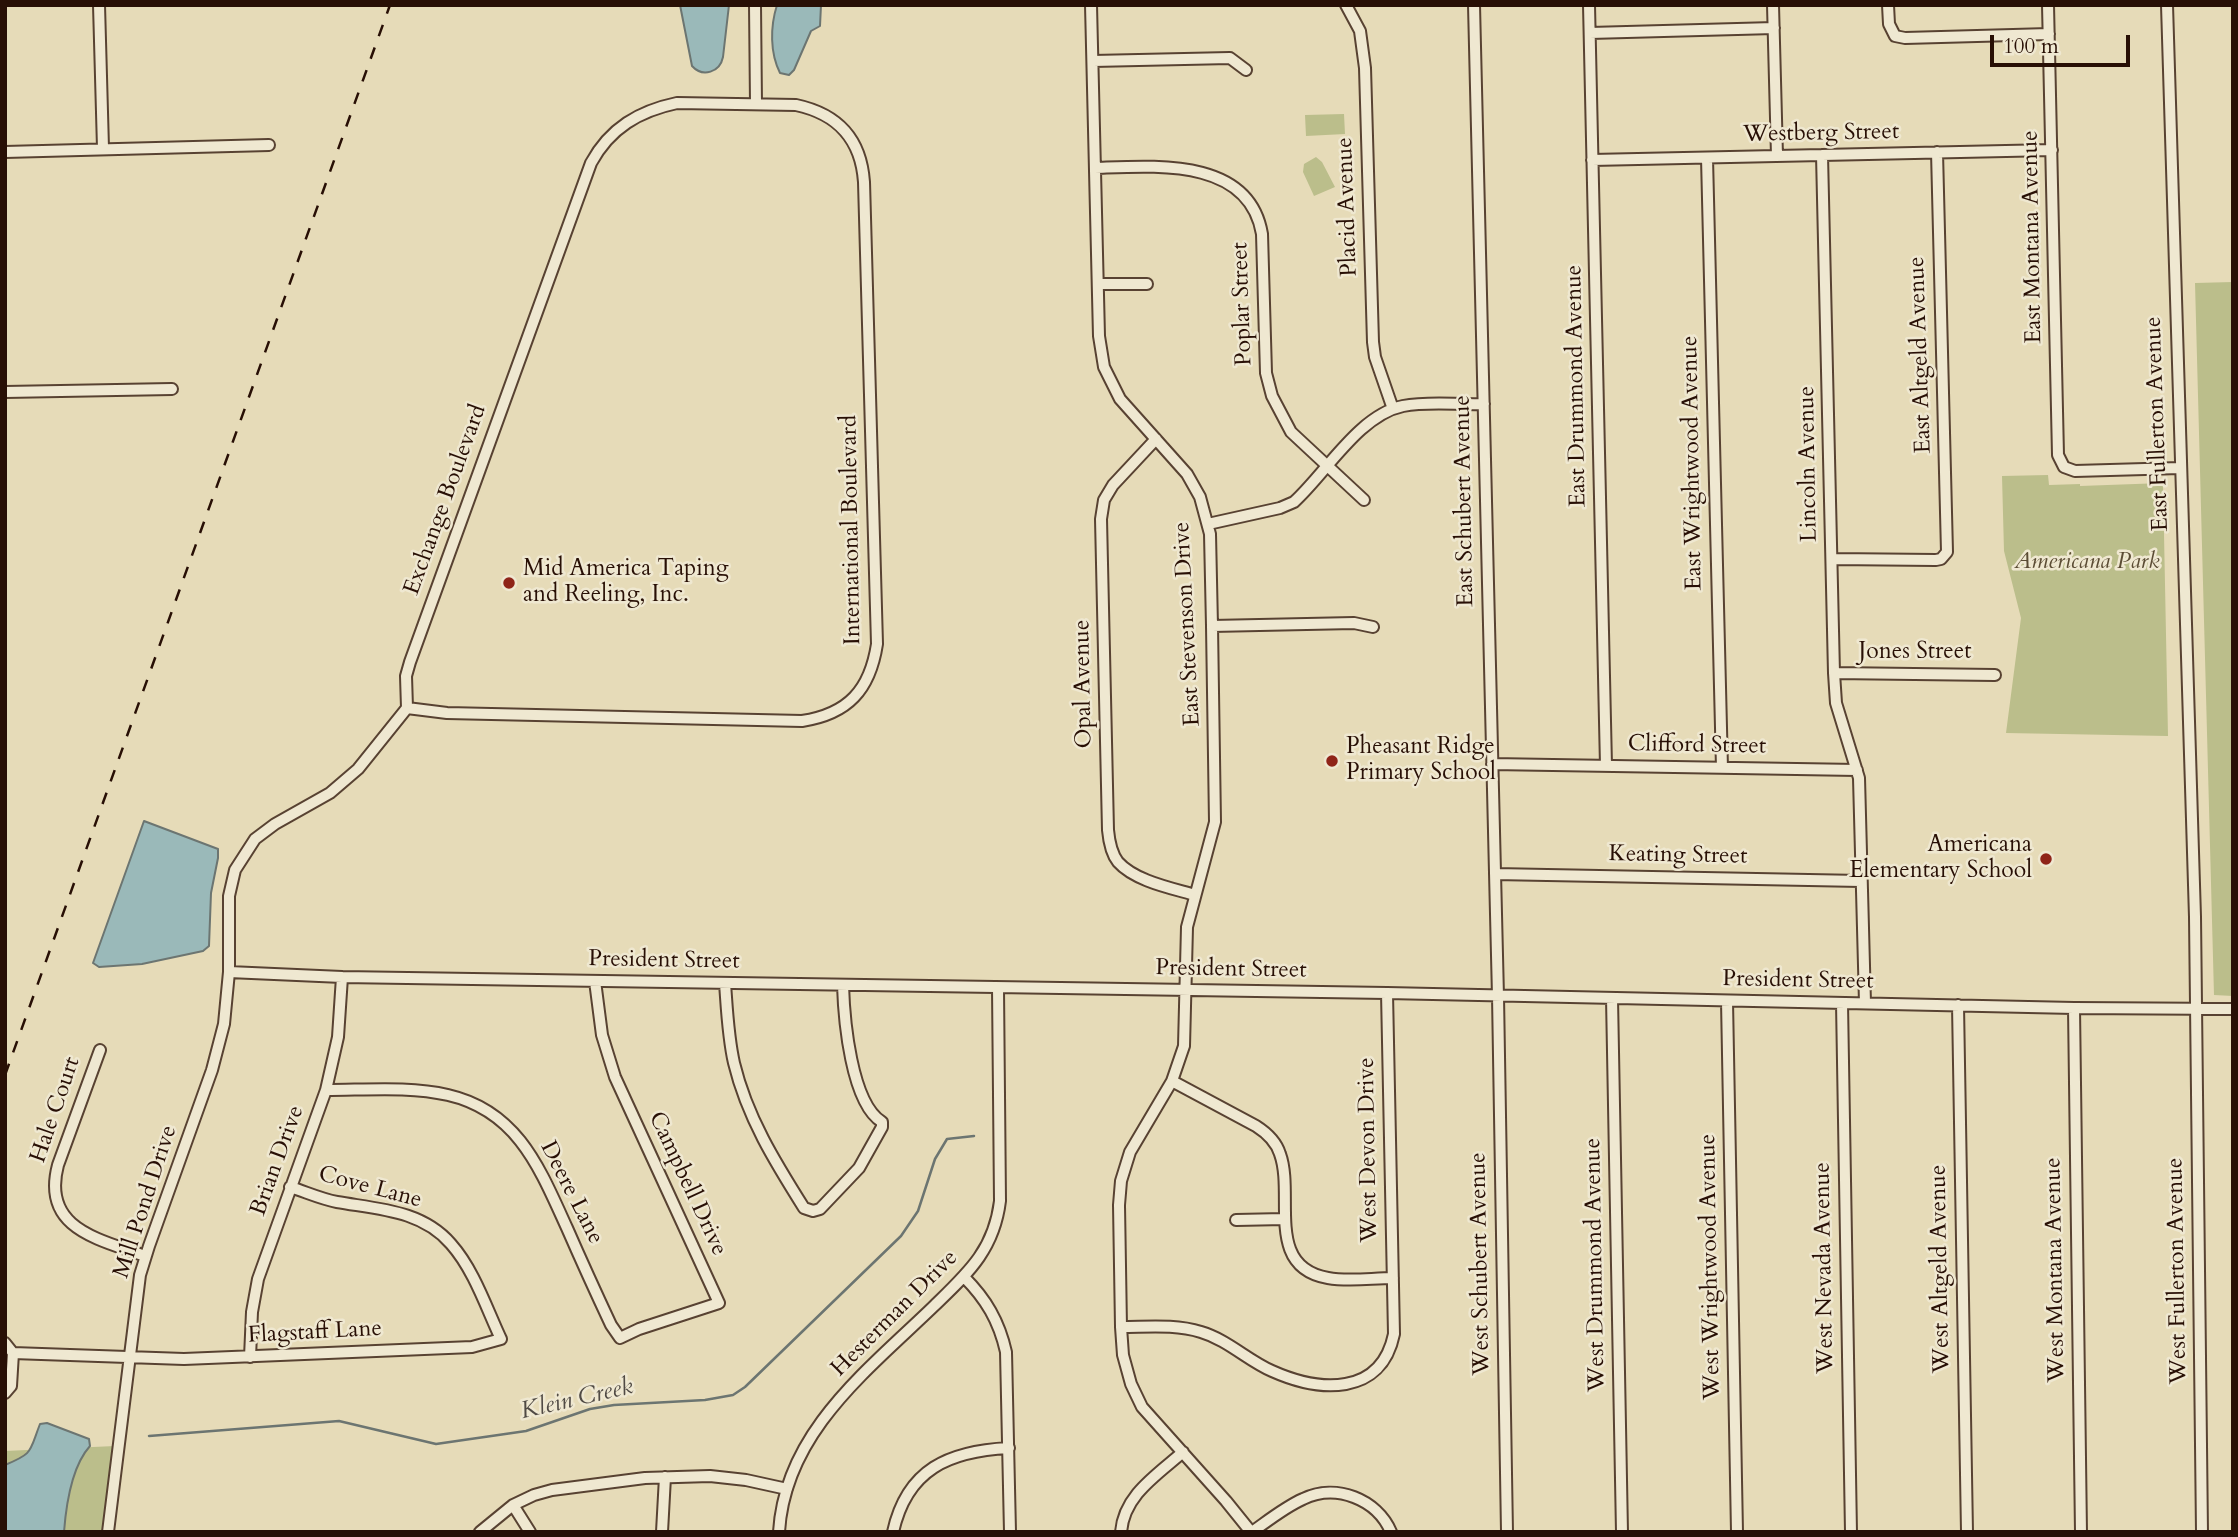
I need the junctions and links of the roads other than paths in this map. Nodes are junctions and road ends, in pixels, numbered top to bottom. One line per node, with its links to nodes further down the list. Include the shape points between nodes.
1 (99, 5): 18 (street)
2 (755, 5): 16 (street)
3 (1091, 5): 14 (street, East Stevenson Drive)
4 (1346, 5): 32 (street, Placid Avenue, via 1360,31 1365,68 1373,342)
5 (1474, 5): 31 (street, East Schubert Avenue)
6 (1589, 5): 12 (street, East Drummond Avenue)
7 (1773, 5): 11 (street)
8 (1888, 5): 13 (street, via 1895,36 1905,38)
9 (2048, 5): 13 (street, East Montana Avenue)
10 (2167, 5): 35 (street, East Fullerton Avenue)
11 (1774, 28): 12 (street); 23 (street)
12 (1590, 33): 25 (street, East Drummond Avenue)
13 (2049, 34): 19 (street, East Montana Avenue)
14 (1093, 61): 15 (street, via 1230,58); 26 (street, East Stevenson Drive)
15 (1245, 70)
16 (756, 104): 43 (street, Exchange Boulevard, via 658,107 614,131 591,163 410,662); 43 (street, International Boulevard, via 796,105 827,115 853,142 863,169 877,645 865,683 850,703 831,714 802,720 447,713)
17 (269, 145): 18 (street)
18 (103, 148): 20 (street)
19 (2052, 150): 21 (street, Westberg Street); 35 (street, East Montana Avenue, via 2059,455 2064,467 2075,471)
20 (5, 152)
21 (1937, 152): 22 (street, Westberg Street); 38 (street, East Altgeld Avenue, via 1947,548 1936,560)
22 (1822, 155): 23 (street, Westberg Street); 38 (street, Lincoln Avenue)
23 (1777, 156): 24 (street, Westberg Street)
24 (1707, 158): 25 (street, Westberg Street); 46 (street, East Wrightwood Avenue)
25 (1592, 160): 45 (street, East Drummond Avenue)
26 (1095, 167): 28 (street, East Stevenson Drive); 34 (street, Poplar Street, via 1188,168 1247,198 1262,234 1266,373 1272,396 1291,432)
27 (1147, 284): 28 (street)
28 (1098, 285): 33 (street, East Stevenson Drive, via 1104,367 1119,399)
29 (172, 389): 30 (street)
30 (5, 392)
31 (1484, 404): 32 (street); 44 (street, East Schubert Avenue)
32 (1393, 409): 34 (street, via 1363,428)
33 (1156, 439): 37 (street, East Stevenson Drive, via 1187,474); 50 (street, Opal Avenue, via 1113,485 1101,519 1108,830 1118,861 1131,872)
34 (1329, 465): 36 (street, Poplar Street); 37 (street, via 1294,502)
35 (2180, 468): 66 (street, East Fullerton Avenue)
36 (1364, 500)
37 (1208, 523): 39 (street, East Stevenson Drive)
38 (1832, 559): 41 (street, Lincoln Avenue)
39 (1212, 626): 40 (street, via 1354,623); 50 (street, East Stevenson Drive, via 1215,821)
40 (1373, 627)
41 (1834, 673): 42 (street, Jones Street); 47 (street, Lincoln Avenue, via 1836,703)
42 (1995, 675)
43 (407, 708): 51 (street, via 358,769 330,793 271,827 246,852 231,883)
44 (1492, 764): 45 (street, Clifford Street); 48 (street, East Schubert Avenue)
45 (1606, 766): 46 (street, Clifford Street)
46 (1722, 768): 47 (street, Clifford Street)
47 (1857, 769): 49 (street)
48 (1495, 874): 49 (street, Keating Street); 59 (street, East Schubert Avenue)
49 (1861, 881): 63 (street)
50 (1195, 895): 57 (street, East Stevenson Drive, via 1187,927)
51 (229, 972): 52 (street, President Street); 74 (street, Mill Pond Drive, via 216,1060)
52 (342, 977): 53 (street, President Street); 70 (street, Brian Drive, via 338,1037)
53 (595, 981): 54 (street, President Street); 78 (street, Campbell Drive, via 602,1035 615,1077 719,1303)
54 (724, 983): 55 (street, President Street); 55 (street, via 734,1063 751,1117 804,1208 813,1210 820,1209 859,1168 882,1128 882,1122 869,1111 852,1060)
55 (843, 985): 56 (street, President Street)
56 (998, 988): 57 (street, President Street); 75 (street, Hesterman Drive, via 1000,1201 989,1243)
57 (1186, 990): 58 (street, President Street); 69 (street, East Stevenson Drive, via 1184,1046)
58 (1387, 993): 59 (street, President Street); 76 (street, West Devon Drive)
59 (1498, 996): 60 (street, President Street); 100 (street, West Schubert Avenue)
60 (1612, 998): 61 (street, President Street); 101 (street, West Drummond Avenue)
61 (1727, 1001): 62 (street, President Street); 102 (street, West Wrightwood Avenue)
62 (1842, 1003): 63 (street, President Street); 103 (street, West Nevada Avenue)
63 (1865, 1003): 64 (street, President Street)
64 (1958, 1005): 65 (street, President Street); 104 (street, West Altgeld Avenue)
65 (2074, 1008): 66 (street, President Street); 105 (street, West Montana Avenue)
66 (2195, 1009): 67 (street, President Street); 106 (street, West Fullerton Avenue)
67 (2233, 1009)
68 (100, 1049): 74 (street, Hale Court, via 58,1165 55,1195 76,1229)
69 (1172, 1082): 72 (street, via 1272,1139 1283,1163); 77 (street, East Stevenson Drive, via 1130,1152 1121,1181)
70 (326, 1090): 71 (street, Brian Drive); 78 (street, Deere Lane, via 448,1095 497,1117 534,1159)
71 (290, 1187): 79 (street, Cove Lane, via 333,1201 394,1211 449,1241 464,1261); 83 (street, Brian Drive, via 258,1279)
72 (1284, 1219): 73 (street); 76 (street, via 1290,1251 1317,1275)
73 (1237, 1220)
74 (145, 1256): 82 (street, Mill Pond Drive)
75 (964, 1278): 85 (street, via 991,1309 1003,1338); 88 (street, Hesterman Drive, via 826,1412 800,1455)
76 (1393, 1278): 77 (street, West Devon Drive, via 1394,1334 1386,1359 1365,1379 1343,1385 1311,1383 1272,1371 1202,1332 1173,1326)
77 (1121, 1327): 86 (street, East Stevenson Drive, via 1125,1368 1142,1406)
78 (620, 1338)
79 (501, 1339): 83 (street, Flagstaff Lane, via 472,1347)
80 (5, 1343): 81 (street)
81 (13, 1353): 82 (street, Flagstaff Lane); 84 (street, via 11,1386)
82 (130, 1356): 83 (street, Flagstaff Lane); 90 (street, Mill Pond Drive)
83 (250, 1357)
84 (5, 1393)
85 (1009, 1448): 95 (street, via 965,1452 931,1469 905,1499); 96 (street)
86 (1182, 1452): 97 (street, via 1133,1497 1124,1512); 98 (street, East Stevenson Drive)
87 (665, 1477): 88 (street, via 725,1477); 89 (street, via 552,1490); 93 (street)
88 (787, 1489): 94 (street, Hesterman Drive)
89 (513, 1505): 91 (street); 92 (street)
90 (108, 1532)
91 (480, 1532)
92 (530, 1532)
93 (662, 1532)
94 (779, 1532)
95 (893, 1532)
96 (1010, 1532)
97 (1121, 1532)
98 (1251, 1532): 99 (street, via 1305,1498 1335,1493 1367,1503 1386,1519)
99 (1391, 1532)
100 (1507, 1532)
101 (1622, 1532)
102 (1737, 1532)
103 (1851, 1532)
104 (1967, 1532)
105 (2081, 1532)
106 (2202, 1532)

